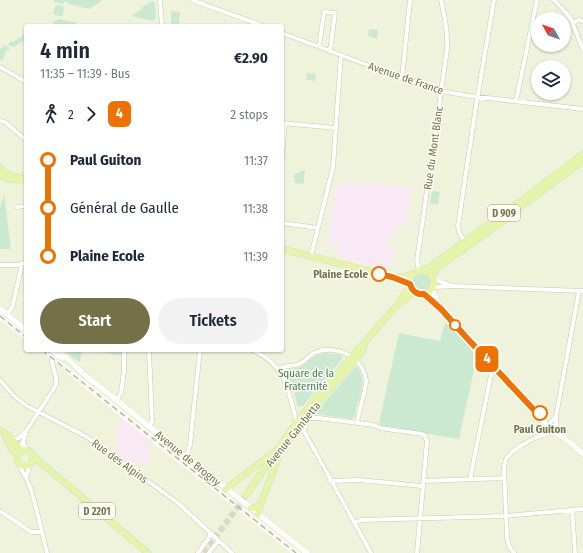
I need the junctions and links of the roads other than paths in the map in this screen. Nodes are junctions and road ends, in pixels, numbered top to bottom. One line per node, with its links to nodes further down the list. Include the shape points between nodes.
1 (160, 0): 10 (street)
2 (192, 0): 11 (street)
3 (410, 0): 18 (street)
4 (441, 0): 20 (street, Rue du Mont Blanc, via 447,37)
5 (494, 0): 21 (street)
6 (537, 0): 22 (street)
7 (554, 0): 9 (street)
8 (583, 21): 9 (street)
9 (573, 23): 14 (street)
10 (162, 24)
11 (252, 24)
12 (284, 34): 13 (street, Avenue de France)
13 (319, 47): 15 (street, Avenue de France); 15 (street, via 324,12 335,13)
14 (583, 50)
15 (330, 51): 16 (street, Avenue de France)
16 (341, 56): 18 (street, Avenue de France); 26 (street)
17 (0, 67): 19 (street)
18 (402, 78): 20 (street, Avenue de France)
19 (24, 81)
20 (441, 91): 21 (street, Avenue de France); 44 (street, Rue du Mont Blanc, via 417,260)
21 (478, 97): 22 (street, Avenue de France); 38 (street, via 458,226)
22 (516, 101): 23 (street, Avenue de France)
23 (583, 109)
24 (0, 121): 27 (street, via 5,122)
25 (284, 123): 26 (street)
26 (336, 128): 37 (street, via 331,175)
27 (24, 138)
28 (583, 154): 38 (main road, D 909)
29 (583, 161): 47 (main road, D 909, via 438,267)
30 (0, 168): 32 (main road)
31 (0, 175): 33 (main road)
32 (24, 180)
33 (24, 181)
34 (24, 206): 35 (street)
35 (17, 207)
36 (284, 223): 37 (street)
37 (318, 228): 40 (street)
38 (465, 242): 44 (main road, D 909)
39 (284, 249): 40 (main road)
40 (311, 256): 46 (main road)
41 (24, 263): 43 (street)
42 (0, 265): 43 (street)
43 (20, 265): 58 (street)
44 (423, 271): 45 (main road); 47 (main road)
45 (414, 274): 46 (main road); 48 (main road)
46 (392, 277): 48 (main road)
47 (432, 277): 49 (street); 50 (main road)
48 (410, 285): 52 (main road); 56 (main road, Avenue Gambetta)
49 (452, 286): 50 (street, via 438,286); 51 (street)
50 (432, 289): 53 (main road); 57 (main road)
51 (581, 291): 76 (street)
52 (416, 292): 53 (main road); 56 (main road, Avenue Gambetta)
53 (424, 294): 57 (main road)
54 (0, 304): 58 (main road)
55 (0, 309): 59 (main road)
56 (394, 309): 68 (main road, Avenue Gambetta)
57 (441, 309): 70 (main road)
58 (9, 311): 60 (main road)
59 (16, 321): 61 (main road); 62 (main road)
60 (24, 323)
61 (24, 324)
62 (24, 328)
63 (60, 352): 73 (main road, Avenue de Brogny)
64 (124, 352): 73 (street, via 121,393)
65 (149, 352): 82 (street, via 152,421)
66 (200, 352): 93 (street, via 190,444)
67 (256, 352): 71 (street, via 267,358)
68 (353, 358): 71 (street, via 335,350 323,350 304,362); 75 (main road, Avenue Gambetta); 79 (main road, Avenue Gambetta); 80 (street, via 362,370 366,383)
69 (52, 360): 74 (street, via 57,382)
70 (494, 367): 81 (main road); 98 (street)
71 (278, 370): 79 (street, via 287,386)
72 (0, 380): 74 (street, Rue des Alpins, via 22,402)
73 (116, 400): 82 (main road, Avenue de Brogny)
74 (38, 412): 83 (street); 113 (street, Rue des Alpins, via 87,437 178,503)
75 (310, 412): 77 (main road, Avenue Gambetta); 78 (street)
76 (556, 416): 81 (street); 84 (street)
77 (306, 418): 78 (street); 86 (main road, Avenue Gambetta); 87 (street)
78 (319, 418): 80 (street)
79 (296, 423): 91 (main road, Avenue Gambetta)
80 (357, 423): 100 (street, via 425,436 427,441)
81 (549, 425): 84 (main road); 88 (street)
82 (149, 427): 93 (main road, Avenue de Brogny)
83 (28, 430): 89 (street, via 20,438); 90 (street)
84 (555, 430): 88 (street); 92 (main road)
85 (2, 431): 89 (main road); 90 (main road, via 13,451)
86 (296, 431): 87 (street); 91 (main road, Avenue Gambetta)
87 (304, 431): 99 (street)
88 (545, 434): 97 (street, via 526,442 509,455 505,462)
89 (12, 439): 90 (main road)
90 (22, 452): 94 (main road, via 32,453); 95 (main road, via 18,461)
91 (278, 454): 101 (main road); 102 (main road, Avenue Gambetta); 103 (main road)
92 (583, 454)
93 (185, 456): 101 (main road, Avenue de Brogny)
94 (32, 462): 95 (main road, via 25,467); 96 (street); 116 (main road, D 2201, via 43,465)
95 (20, 465): 96 (street)
96 (26, 478): 112 (street)
97 (504, 478): 98 (street); 109 (street)
98 (470, 479): 100 (street)
99 (330, 481): 100 (street); 111 (street)
100 (423, 484): 110 (street)
101 (226, 489): 104 (main road, Avenue de Brogny)
102 (246, 496)
103 (261, 503): 104 (main road); 108 (main road)
104 (251, 508): 108 (main road, Avenue de Brogny)
105 (583, 509): 107 (street)
106 (0, 510): 112 (street, via 30,532)
107 (572, 510): 109 (street); 124 (street)
108 (258, 514): 120 (main road, Avenue de Brogny)
109 (506, 516): 110 (street); 123 (street, via 507,540)
110 (420, 519): 111 (street, via 361,520); 122 (street)
111 (354, 523): 121 (street)
112 (42, 532): 115 (street)
113 (210, 534): 114 (street, Rue des Alpins); 117 (street)
114 (216, 539): 118 (street); 119 (street, Rue des Alpins)
115 (48, 553)
116 (148, 553)
117 (198, 553)
118 (209, 553)
119 (232, 553)
120 (307, 553)
121 (371, 553)
122 (417, 553)
123 (514, 553)
124 (574, 553)

